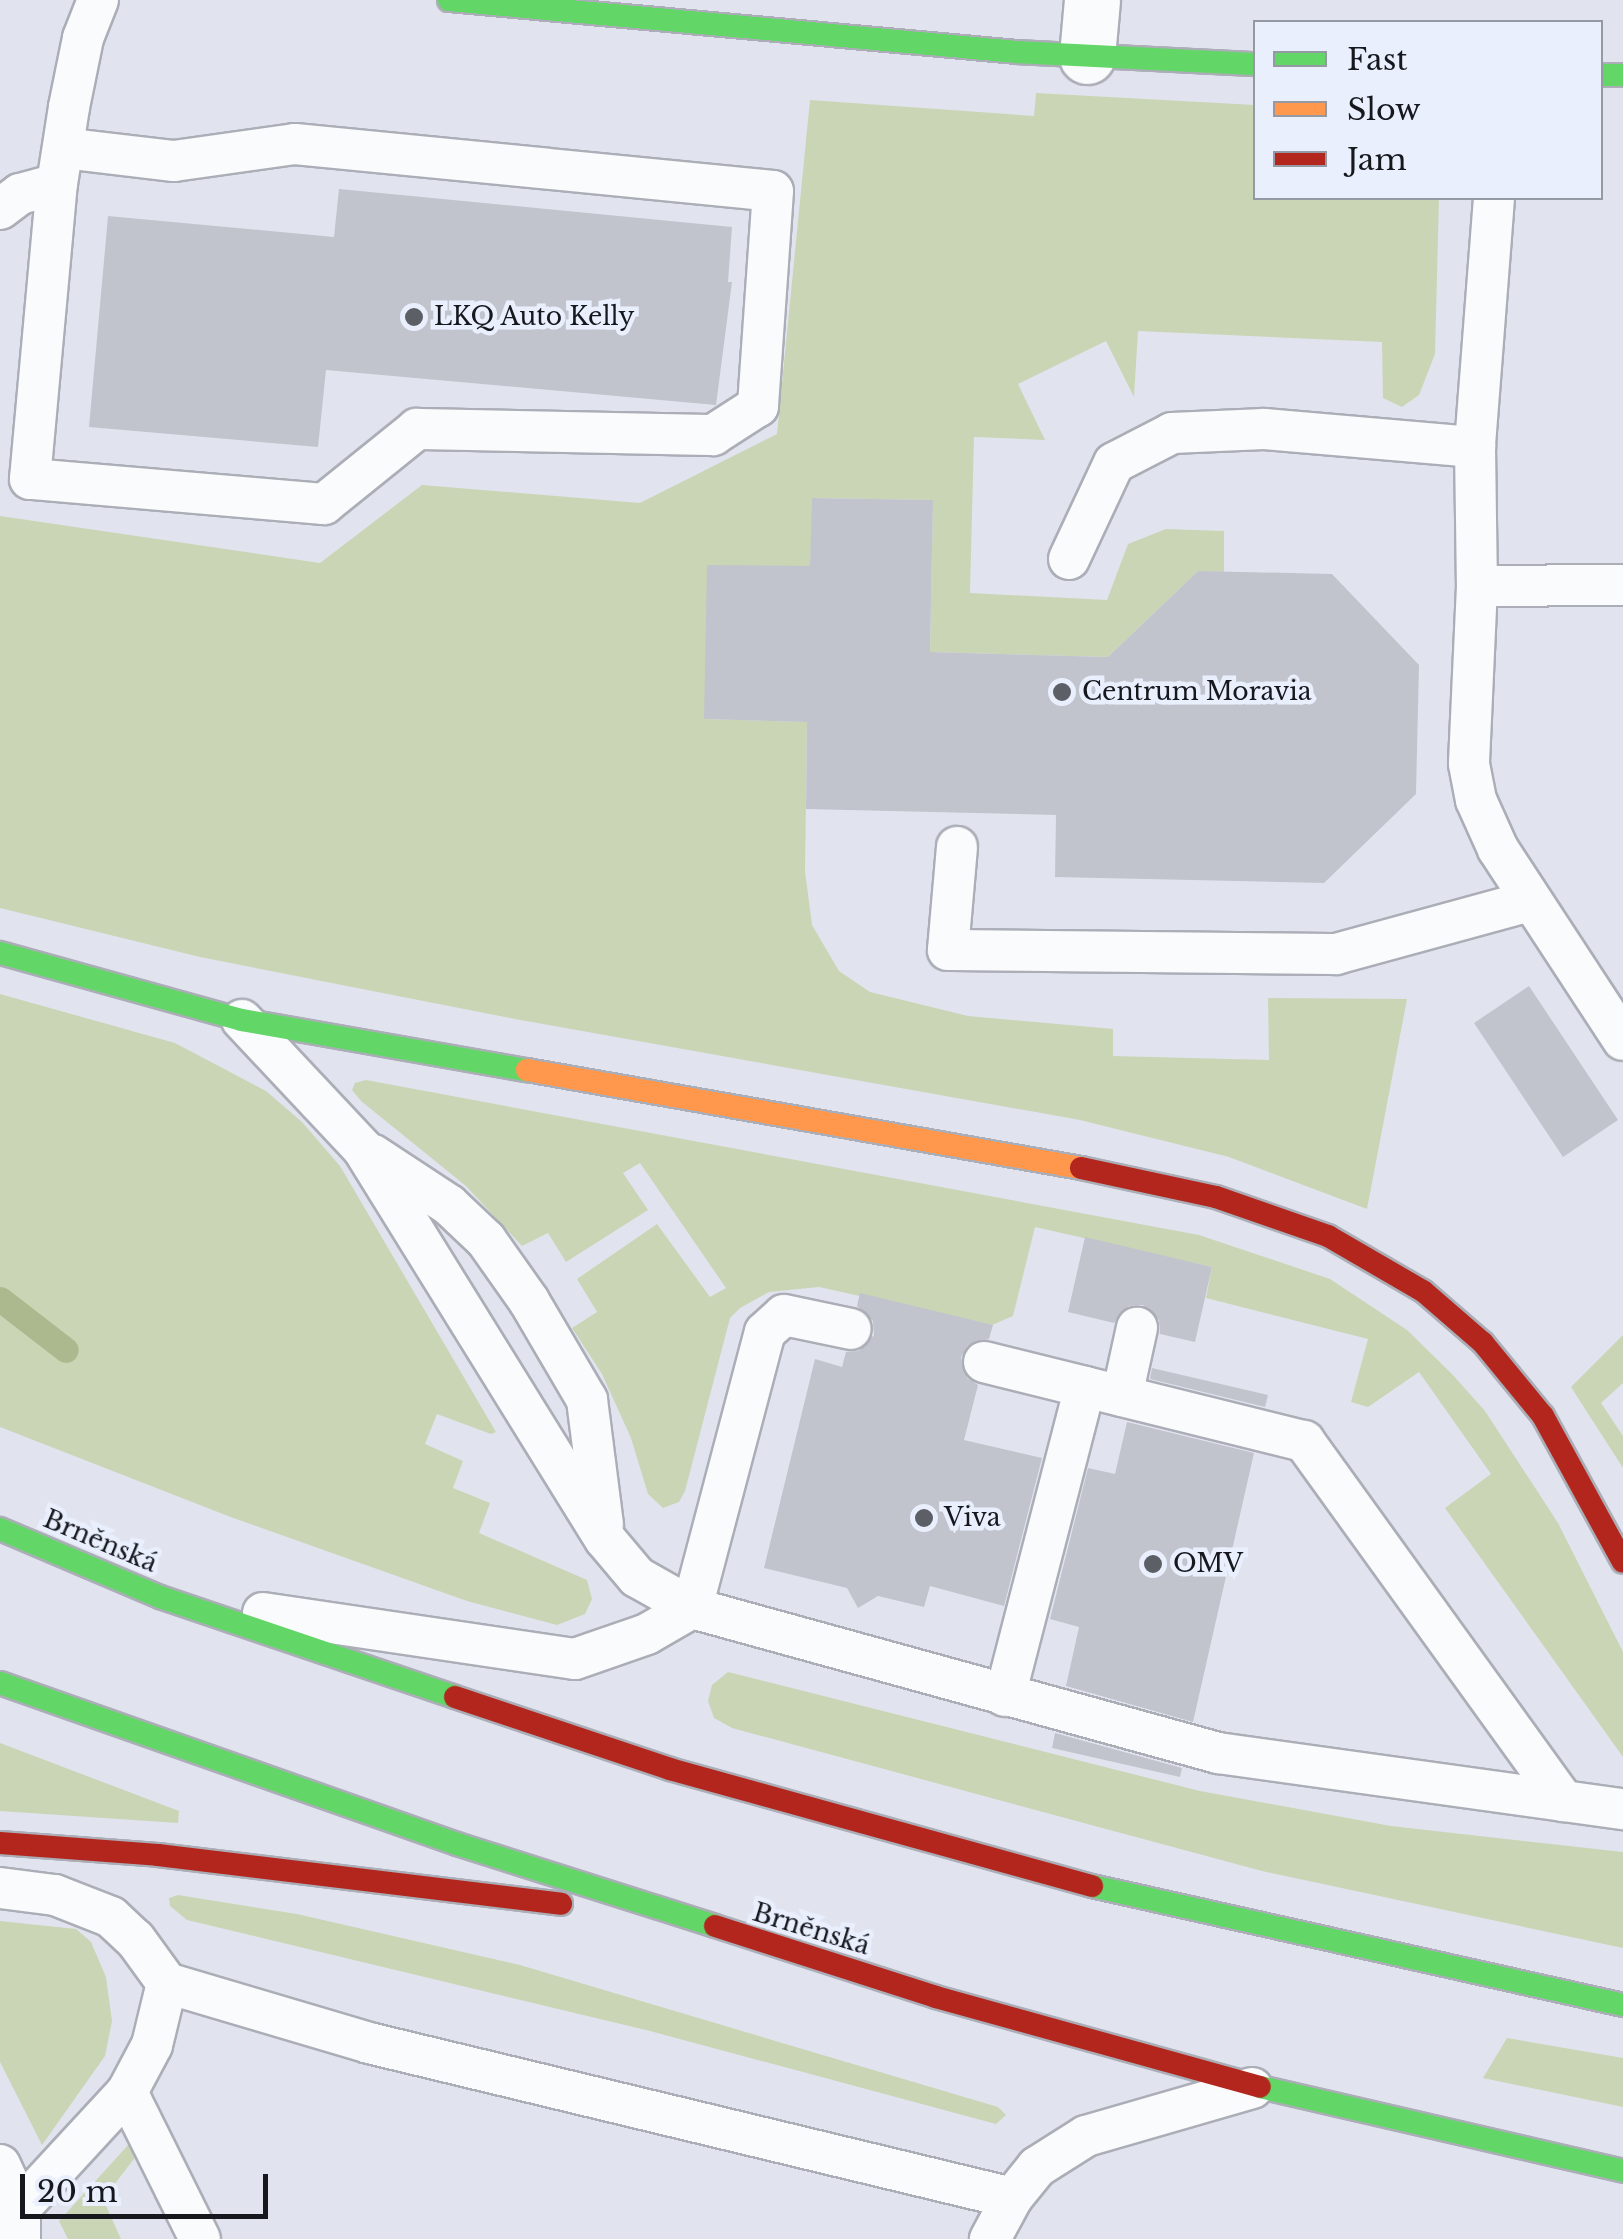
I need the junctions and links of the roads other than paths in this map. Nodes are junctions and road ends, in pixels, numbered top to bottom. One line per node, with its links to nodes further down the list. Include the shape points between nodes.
1 (98, 0): 7 (lane, via 83,38)
2 (448, 0): 4 (main road)
3 (1092, 0): 5 (street)
4 (690, 10): 5 (main road)
5 (1088, 56): 6 (main road)
6 (1253, 64)
7 (60, 166): 7 (lane, via 30,479 324,504 417,430 713,434 758,406 773,192 295,144); 9 (lane)
8 (1494, 200): 10 (lane)
9 (0, 208)
10 (1475, 448): 11 (lane, via 1264,429 1172,433 1114,464); 13 (lane)
11 (1068, 559)
12 (1623, 585): 13 (lane)
13 (1477, 586): 15 (lane, via 1468,764 1498,850)
14 (957, 847): 15 (lane, via 948,950 1336,954)
15 (1530, 901): 18 (lane)
16 (0, 953): 17 (main road)
17 (242, 1020): 19 (lane); 26 (main road, via 1112,1173 1216,1197 1328,1236 1423,1291 1483,1343 1544,1416)
18 (1623, 1040)
19 (362, 1149): 25 (lane); 25 (lane, via 449,1204 486,1240 529,1301 587,1400)
20 (1137, 1328): 23 (lane)
21 (851, 1329): 28 (lane, via 784,1314 764,1332)
22 (984, 1362): 23 (lane)
23 (1104, 1391): 30 (lane); 31 (lane, via 1304,1442)
24 (0, 1530): 27 (main road, Brněnská)
25 (605, 1538): 28 (lane, via 638,1577)
26 (1623, 1562)
27 (160, 1597): 28 (lane, via 575,1659 647,1634); 37 (main road, Brněnská, via 502,1714 878,1829 1119,1893)
28 (692, 1608): 30 (lane)
29 (0, 1683): 35 (main road, Brněnská)
30 (1005, 1696): 31 (lane, via 1218,1754)
31 (1564, 1801): 32 (lane)
32 (1623, 1809)
33 (0, 1843): 35 (main road, via 158,1855)
34 (0, 1888): 36 (lane, via 55,1895 110,1917)
35 (688, 1921): 38 (main road, Brněnská)
36 (168, 1983): 39 (lane, via 152,2045); 42 (lane, via 369,2043)
37 (1623, 2005)
38 (1256, 2086): 41 (main road, Brněnská); 42 (lane, via 1086,2136 1036,2167)
39 (127, 2092): 43 (lane); 44 (lane)
40 (0, 2165): 43 (lane)
41 (1623, 2171)
42 (1012, 2198): 45 (lane)
43 (20, 2224)
44 (200, 2239)
45 (990, 2239)

